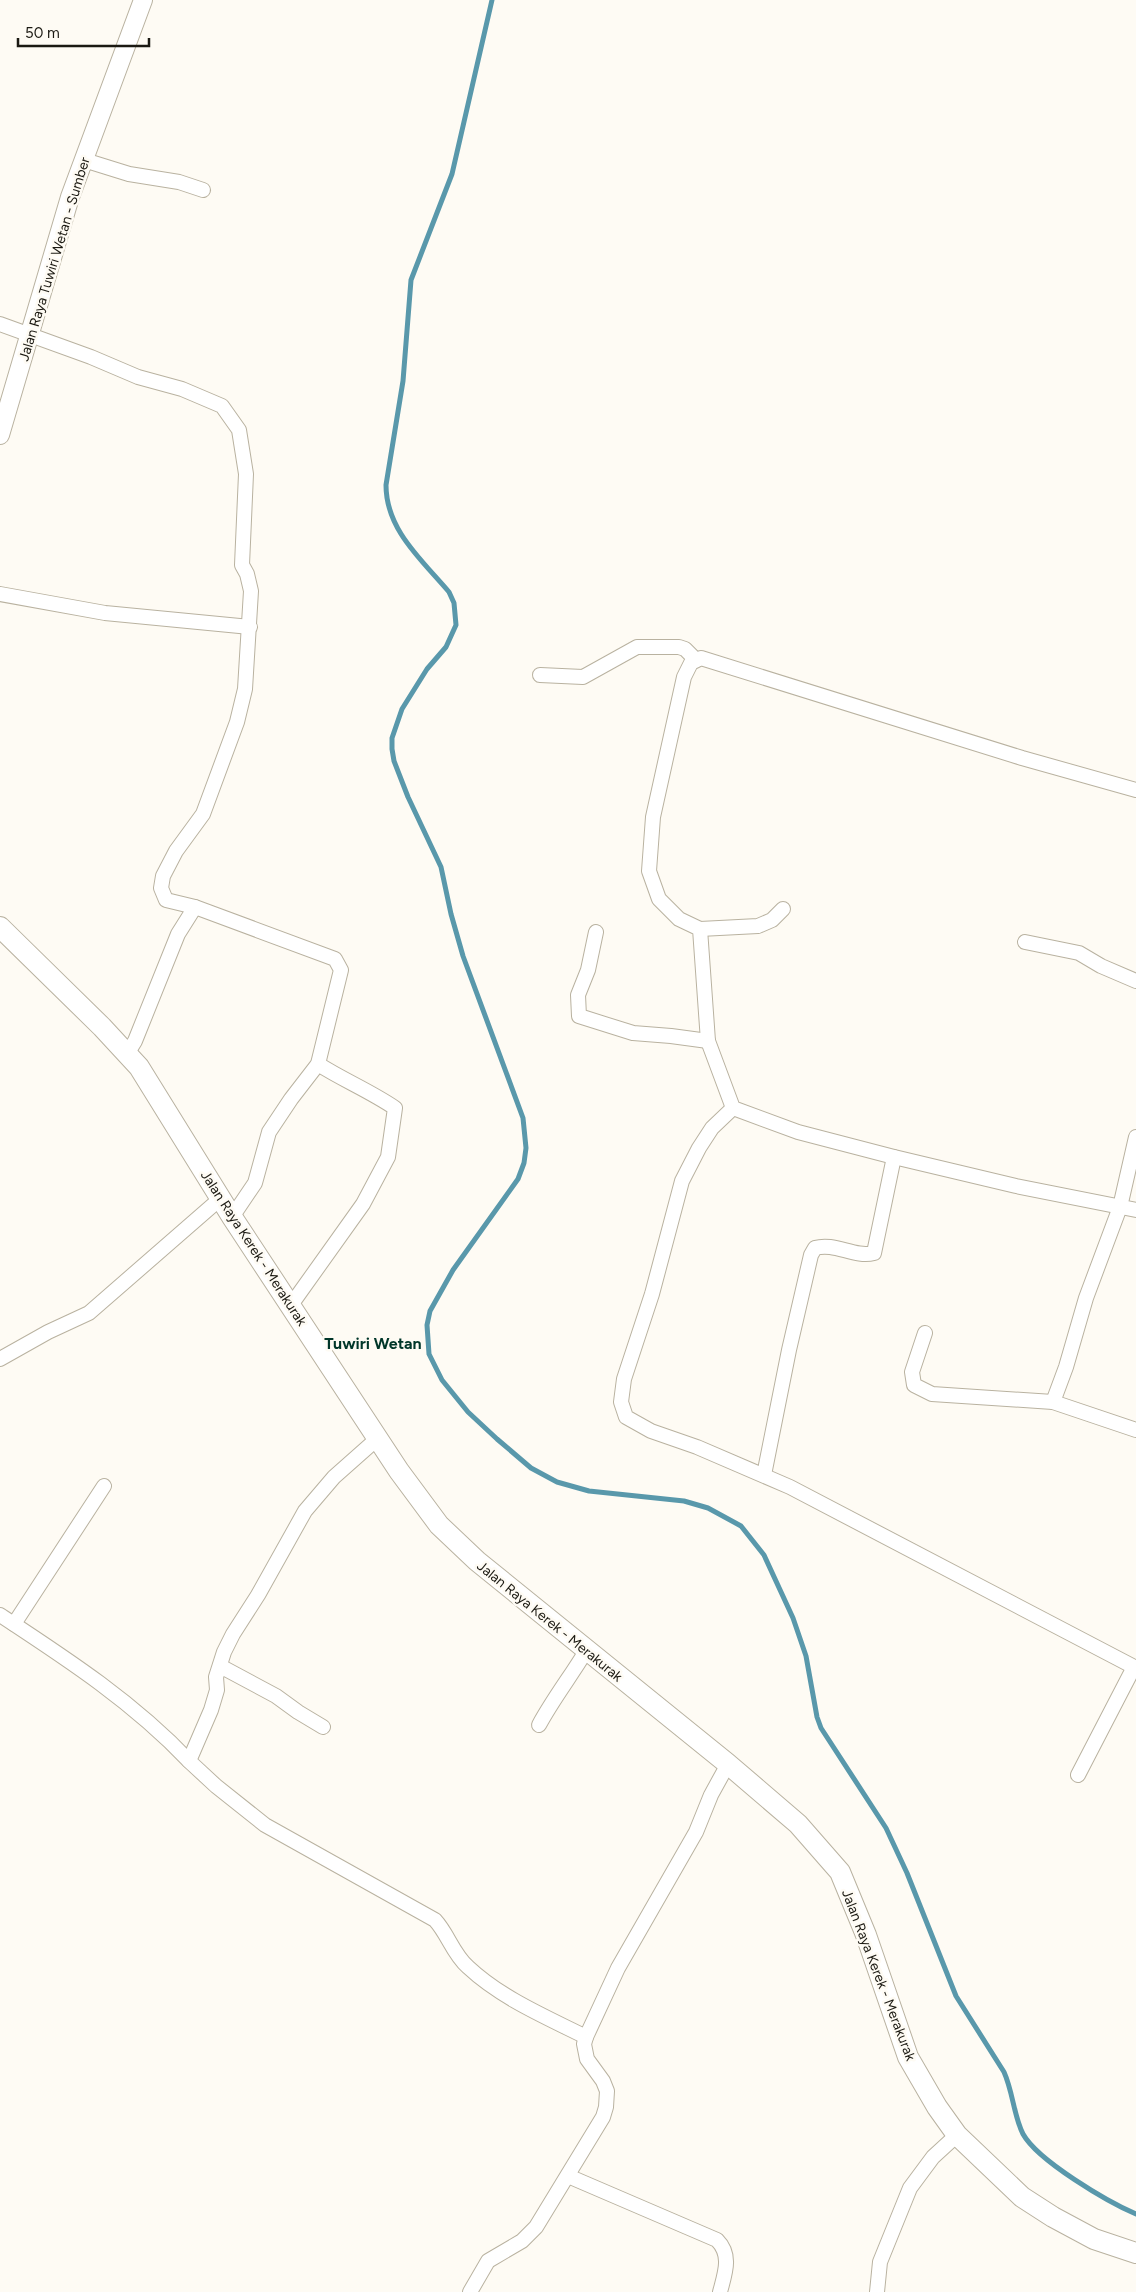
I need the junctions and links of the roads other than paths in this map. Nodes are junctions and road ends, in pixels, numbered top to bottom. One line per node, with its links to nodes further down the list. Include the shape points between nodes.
1 (143, 0): 2 (street, Jalan Raya Tuwiri Wetan - Sumber)
2 (84, 160): 3 (street, via 129,174 179,182); 5 (street, Jalan Raya Tuwiri Wetan - Sumber, via 70,196)
3 (203, 190)
4 (0, 324): 5 (street)
5 (29, 336): 6 (street, Jalan Raya Tuwiri Wetan - Sumber); 8 (street, via 222,406 239,430 246,474 241,551 242,566 251,591)
6 (0, 435)
7 (0, 594): 8 (street, via 105,613)
8 (250, 627): 12 (street, via 245,689 236,722 203,814 176,851 163,876 161,888 166,900)
9 (696, 660): 10 (street, via 679,647 638,647 583,677); 11 (street, via 708,660 1022,758); 14 (street, via 691,662 682,685 653,817 649,871 659,899 679,919)
10 (540, 675)
11 (1136, 790)
12 (195, 907): 20 (street, via 178,934); 21 (street, via 335,959 340,970)
13 (783, 909): 14 (street, via 772,920 758,926)
14 (700, 929): 19 (street)
15 (596, 932): 19 (street, via 588,970 578,995 578,1016 633,1033)
16 (2, 935): 20 (main road, Jalan Raya Kerek - Merakurak)
17 (1025, 942): 18 (street, via 1079,953)
18 (1136, 981)
19 (708, 1041): 22 (street)
20 (127, 1054): 25 (main road, Jalan Raya Kerek - Merakurak, via 139,1067)
21 (318, 1064): 28 (street, via 269,1132 254,1183); 29 (street, via 395,1108 388,1156 363,1204)
22 (733, 1108): 24 (street, via 798,1132); 35 (street, via 712,1128 682,1181 652,1294 624,1379 621,1402 626,1417 632,1422)
23 (1136, 1137): 26 (street)
24 (894, 1157): 26 (street); 35 (street, via 874,1253 860,1254 825,1245 815,1248 811,1255)
25 (220, 1198): 28 (main road, Jalan Raya Kerek - Merakurak); 31 (street, via 90,1313)
26 (1120, 1206): 27 (street); 32 (street)
27 (1136, 1210)
28 (232, 1217): 29 (main road, Jalan Raya Kerek - Merakurak)
29 (291, 1305): 34 (main road, Jalan Raya Kerek - Merakurak)
30 (925, 1333): 32 (street, via 912,1372 914,1385 920,1390 963,1397)
31 (0, 1359)
32 (1053, 1402): 33 (street)
33 (1136, 1430)
34 (371, 1444): 39 (main road, Jalan Raya Kerek - Merakurak, via 399,1471 439,1525); 40 (street, via 334,1477 305,1512 233,1634)
35 (764, 1475): 41 (street)
36 (104, 1486): 38 (street)
37 (0, 1615): 38 (street)
38 (14, 1624): 44 (street, via 122,1699)
39 (578, 1664): 42 (street, via 550,1703); 45 (main road, Jalan Raya Kerek - Merakurak)
40 (220, 1666): 43 (street, via 276,1696); 44 (street, via 211,1710)
41 (1135, 1667): 46 (street)
42 (539, 1725)
43 (323, 1727)
44 (190, 1761): 47 (street, via 265,1825 435,1920 466,1966 488,1983)
45 (723, 1773): 47 (street, via 696,1832 618,1968); 48 (main road, Jalan Raya Kerek - Merakurak, via 798,1824 840,1872 866,1935 908,2057)
46 (1078, 1776)
47 (586, 2037): 49 (street, via 587,2059 607,2091 606,2107 604,2117)
48 (952, 2140): 50 (main road, Jalan Raya Kerek - Merakurak, via 1022,2197 1053,2217 1094,2240); 53 (street, via 910,2188 880,2262)
49 (568, 2176): 51 (street, via 536,2227 522,2241 488,2261); 52 (street, via 717,2240 726,2253)
50 (1136, 2253)
51 (470, 2292)
52 (720, 2292)
53 (877, 2292)

